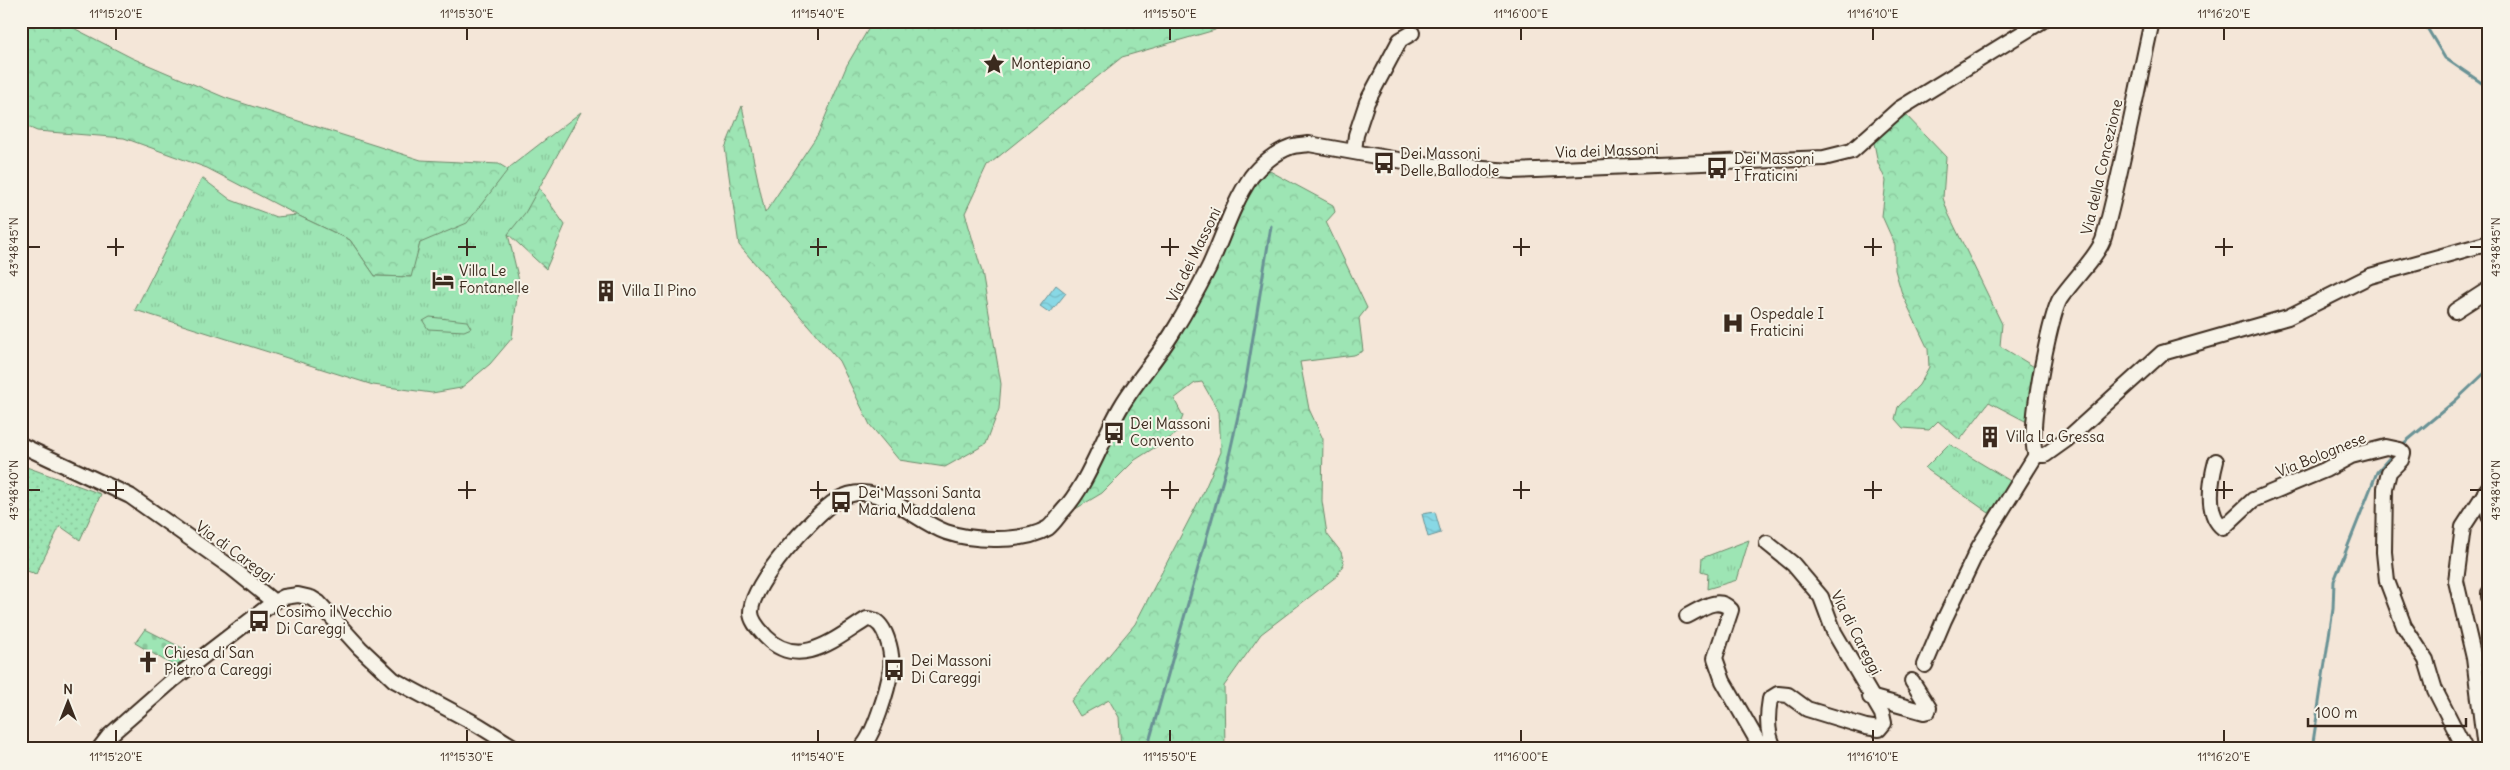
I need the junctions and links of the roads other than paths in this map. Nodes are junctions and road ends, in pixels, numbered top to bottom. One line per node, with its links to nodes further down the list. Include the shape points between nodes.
1 (2042, 21): 4 (street, Via dei Massoni, via 1899,109 1852,152 1824,158 1512,171 1426,165)
2 (2152, 21): 9 (street, Via della Concezione, via 2104,240 2059,301 2045,346 2035,430)
3 (1412, 33): 4 (street, via 1400,40 1367,102)
4 (1354, 151): 23 (street, Via dei Massoni, via 1310,144 1290,146 1268,160 1252,176 1173,332 1122,405 1066,508 1048,527 1026,536 972,538 944,532 880,496 853,495 836,501 817,515 779,559 760,586 751,612 754,624 783,650 810,650 826,645 867,619 876,620 882,626 891,670 875,720)
5 (2489, 243): 9 (street, via 2370,276 2288,317 2162,354 2066,440 2045,455)
6 (2489, 289): 7 (street)
7 (2455, 311)
8 (21, 446): 16 (street, Via di Careggi, via 130,496)
9 (2036, 455): 18 (street, via 1979,547)
10 (2216, 461): 26 (street, Via Bolognese, via 2211,492 2216,522 2223,528 2252,500 2352,456 2386,447 2403,453 2402,460 2389,472 2385,488 2387,581 2404,626 2426,660 2435,690)
11 (2487, 489): 12 (street); 27 (street, via 2463,527 2456,581 2474,658)
12 (2489, 516)
13 (1767, 543): 20 (street, Via di Careggi, via 1793,564 1821,597 1834,632)
14 (2489, 593): 15 (street)
15 (2489, 597)
16 (274, 602): 21 (street, via 174,679 109,736); 22 (street, Via di Careggi, via 290,596 314,600 394,680)
17 (1687, 616): 24 (street, via 1715,602 1726,604 1730,610 1716,658 1723,681)
18 (1925, 665)
19 (1912, 680): 20 (street, Via di Careggi, via 1928,711)
20 (1870, 697): 25 (street, Via di Careggi, via 1882,714 1884,723 1879,729 1807,709 1788,695 1778,694 1770,699 1767,713 1769,739)
21 (99, 749)
22 (517, 749)
23 (860, 749)
24 (1762, 749)
25 (1775, 749)
26 (2465, 749)
27 (2485, 749)

